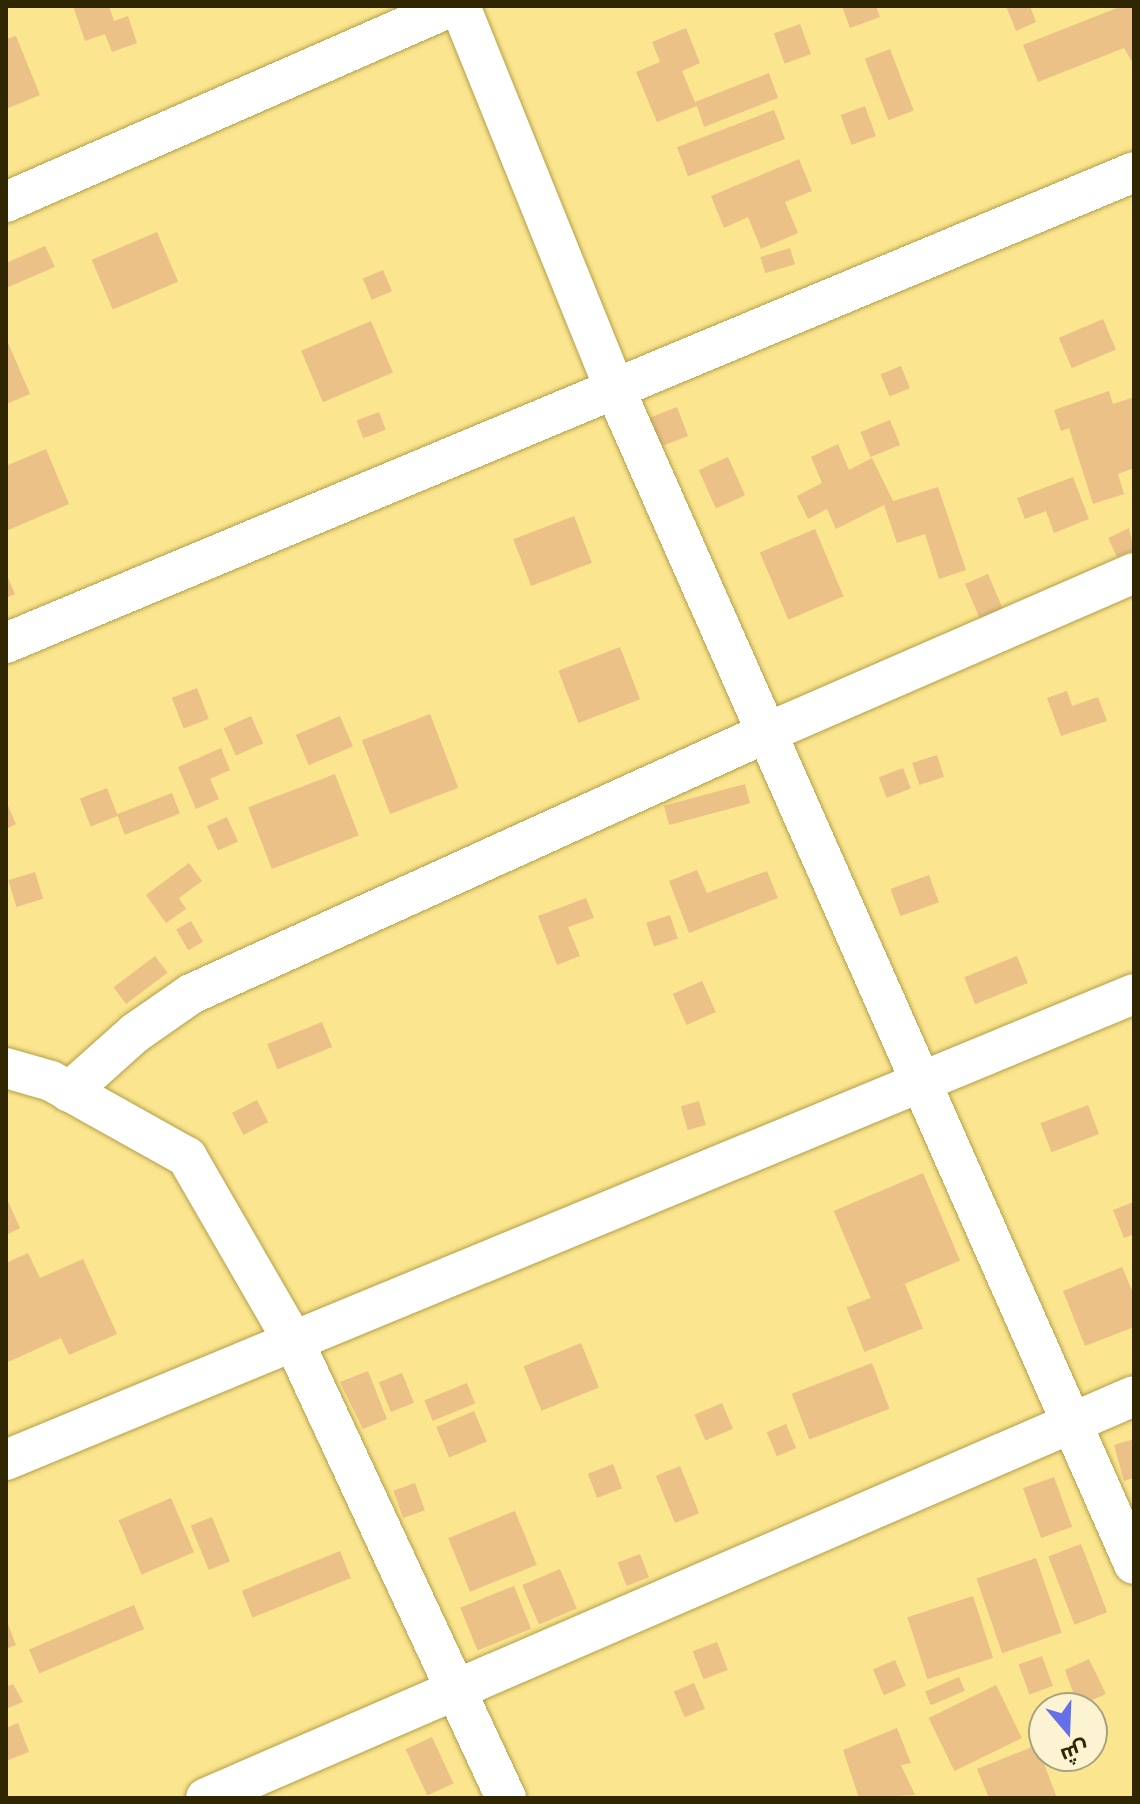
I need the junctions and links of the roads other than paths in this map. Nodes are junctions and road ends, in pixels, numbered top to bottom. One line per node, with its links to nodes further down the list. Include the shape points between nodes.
1 (452, 6): 4 (street)
2 (460, 6): 5 (street)
3 (1134, 172): 5 (street)
4 (6, 202)
5 (616, 392): 7 (street); 8 (street)
6 (1134, 573): 8 (street)
7 (6, 643)
8 (764, 734): 11 (street); 12 (street, via 191,994 135,1033)
9 (1134, 994): 11 (street)
10 (6, 1068): 12 (street, via 33,1073)
11 (922, 1080): 13 (street); 15 (street)
12 (69, 1092): 13 (street, via 187,1157)
13 (295, 1344): 16 (street); 18 (street)
14 (1134, 1396): 15 (street)
15 (1073, 1421): 17 (street); 18 (street)
16 (6, 1460)
17 (1134, 1564)
18 (453, 1690): 19 (street); 20 (street)
19 (206, 1798)
20 (506, 1798)

